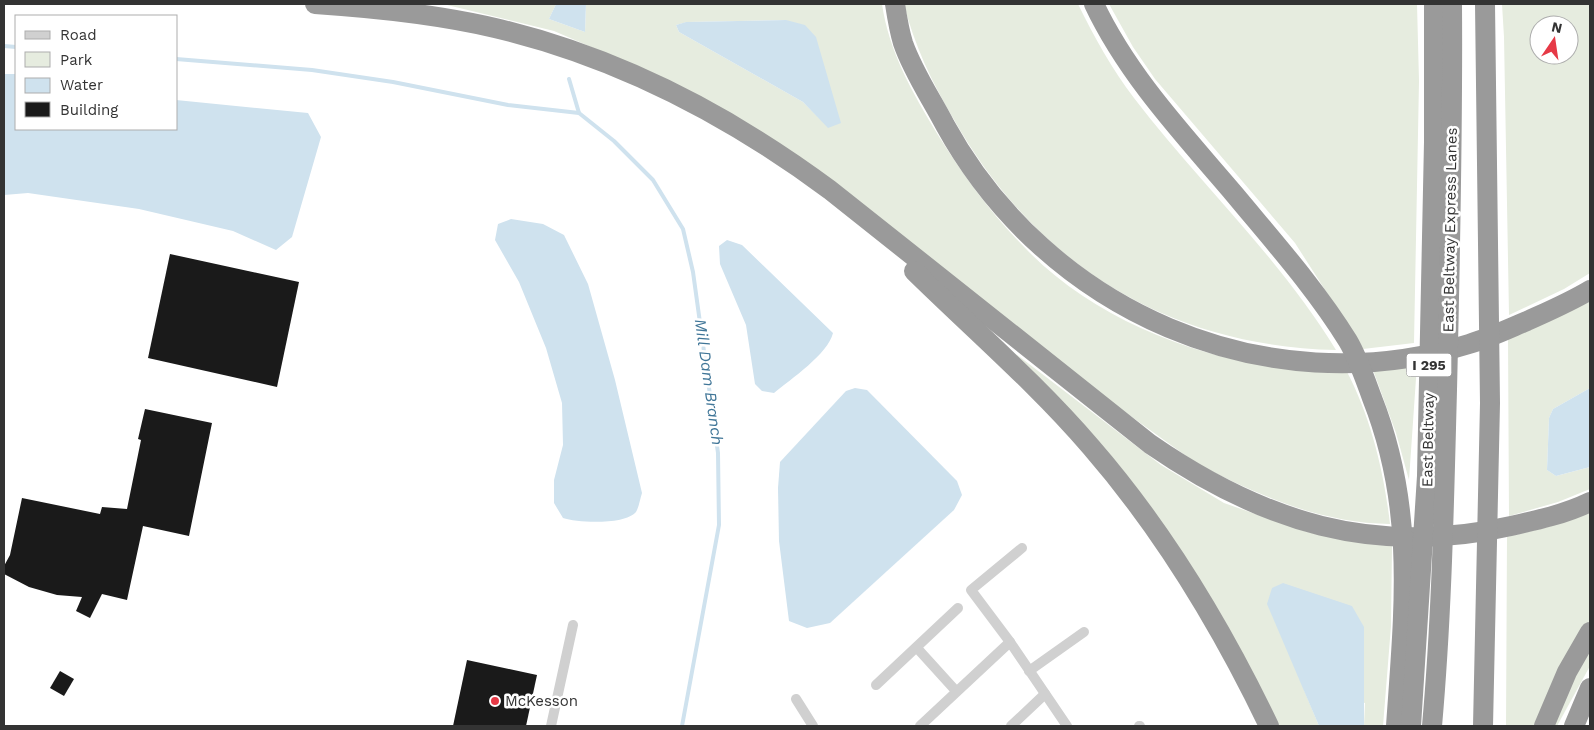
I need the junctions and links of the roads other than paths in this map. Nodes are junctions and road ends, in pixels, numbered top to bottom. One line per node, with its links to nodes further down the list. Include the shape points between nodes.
1 (315, 4): 7 (highway, via 449,18 495,28 586,56 672,91 713,112)
2 (895, 4): 8 (highway, via 903,43 922,86 976,174 1024,230 1076,276 1123,306 1172,330 1227,349 1284,361 1325,364 1376,361 1470,344 1568,304)
3 (1094, 4): 30 (highway, via 1114,41 1157,103 1323,304 1349,343 1372,395 1390,447 1403,521 1404,617)
4 (1434, 4): 31 (highway, East Beltway / I 295, via 1427,476)
5 (1452, 4): 32 (highway, East Beltway Express Lanes / I 295, via 1453,144 1444,477 1438,657)
6 (1485, 4): 9 (highway)
7 (830, 190): 10 (highway, via 1150,444 1179,465 1262,508 1304,522 1359,534 1424,538 1470,535 1548,518); 29 (highway, via 1059,412 1116,477 1201,599 1237,660)
8 (1590, 290)
9 (1490, 403): 33 (highway); 34 (highway)
10 (1590, 502)
11 (1022, 548): 16 (street, via 971,590)
12 (958, 608): 17 (street)
13 (573, 625): 24 (street)
14 (1084, 632): 18 (street)
15 (1590, 632): 35 (highway, via 1567,672)
16 (1010, 642): 18 (street); 21 (street)
17 (917, 648): 19 (street); 21 (street)
18 (1029, 671): 22 (street)
19 (876, 685)
20 (1590, 688): 36 (highway)
21 (956, 691): 26 (street)
22 (1045, 694): 27 (street); 28 (street)
23 (796, 700): 25 (street)
24 (551, 726)
25 (813, 726)
26 (920, 726)
27 (1011, 726)
28 (1067, 726)
29 (1269, 726)
30 (1396, 726)
31 (1411, 726)
32 (1432, 726)
33 (1469, 726)
34 (1483, 726)
35 (1544, 726)
36 (1574, 726)

